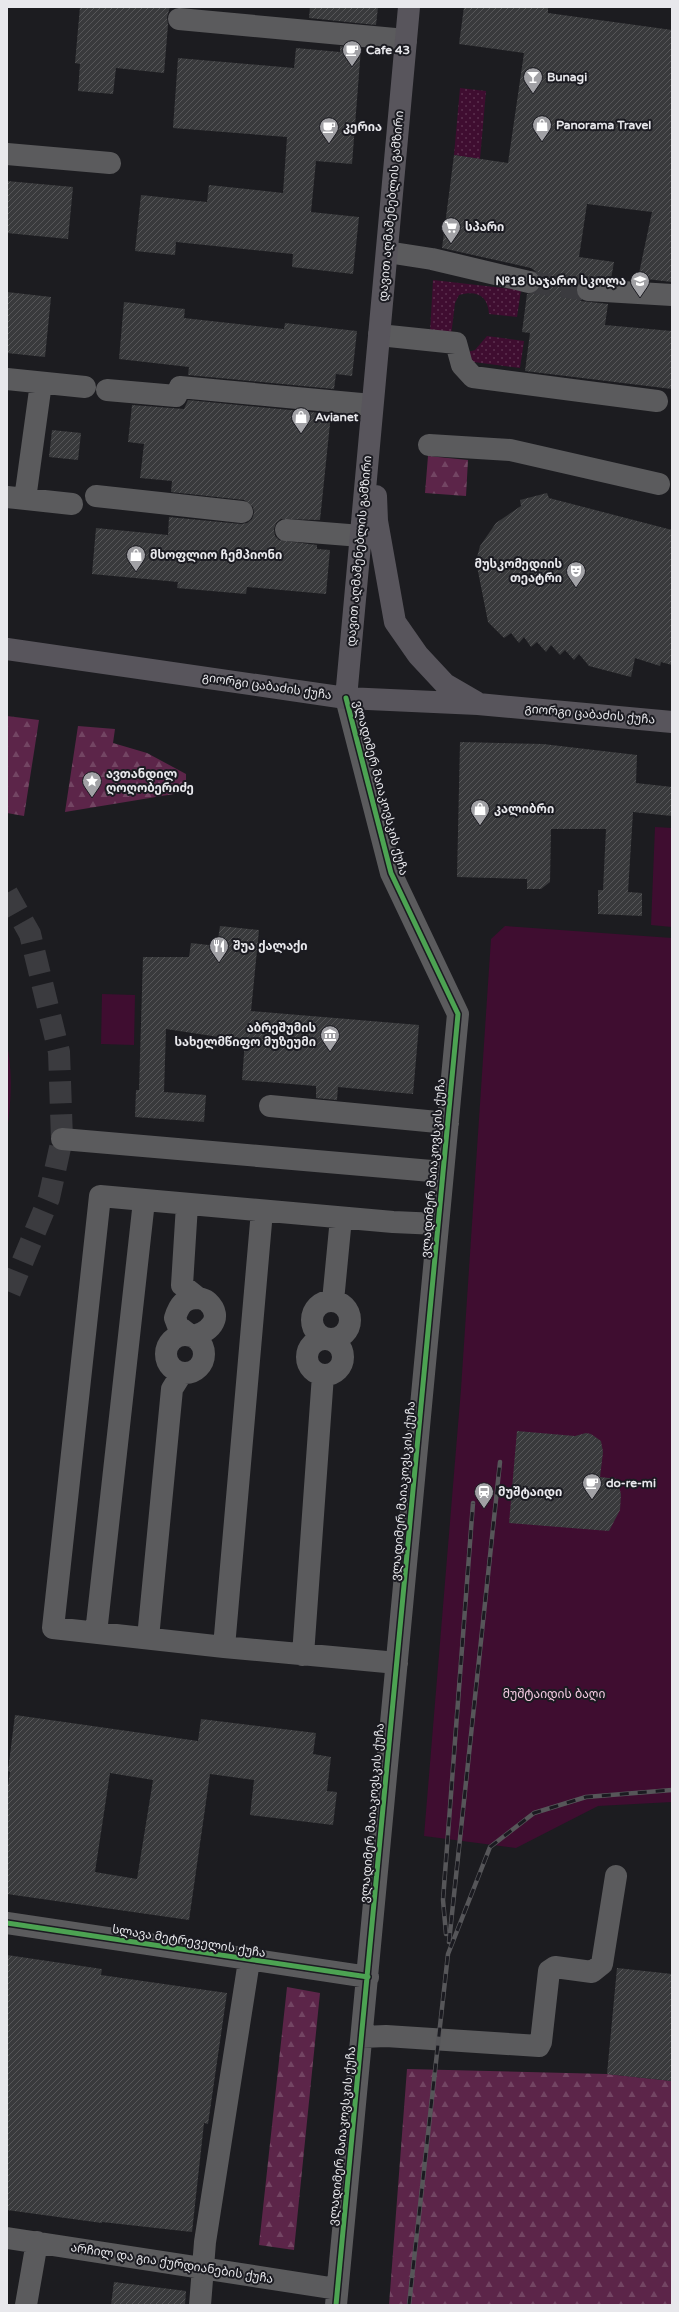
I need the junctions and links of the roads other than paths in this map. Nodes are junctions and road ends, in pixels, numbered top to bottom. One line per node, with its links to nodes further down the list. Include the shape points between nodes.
1 (409, 7): 3 (main road, დავით აღმაშენებლის გამზირი)
2 (179, 19): 3 (street)
3 (406, 40): 6 (main road, დავით აღმაშენებლის გამზირი)
4 (7, 154): 5 (street)
5 (110, 163)
6 (387, 252): 7 (street, via 432,259); 10 (main road, დავით აღმაშენებლის გამზირი)
7 (529, 282)
8 (588, 290): 9 (street)
9 (672, 295)
10 (379, 335): 15 (street, via 456,343 462,365 473,377); 16 (main road, დავით აღმაშენებლის გამზირი)
11 (7, 379): 12 (street)
12 (41, 383): 13 (street); 20 (street)
13 (85, 387)
14 (108, 390): 16 (street, via 176,396 180,387)
15 (657, 401)
16 (372, 405): 24 (main road, დავით აღმაშენებლის გამზირი); 27 (main road, დავით აღმაშენებლის გამზირი, via 377,521 395,622 418,655 445,684)
17 (429, 446): 18 (street, via 510,450)
18 (659, 484)
19 (96, 496): 22 (street)
20 (16, 498): 21 (street)
21 (72, 504)
22 (242, 512)
23 (286, 530): 24 (street)
24 (361, 536): 26 (main road, დავით აღმაშენებლის გამზირი)
25 (7, 649): 26 (main road, გიორგი ცაბაძის ქუჩა)
26 (346, 698): 27 (main road, გიორგი ცაბაძის ქუჩა); 30 (street, ვლადიმერ მაიაკოვსკის ქუჩა, via 391,873 458,1014)
27 (478, 704): 28 (main road, გიორგი ცაბაძის ქუჩა)
28 (672, 722)
29 (270, 1106): 30 (street)
30 (448, 1123): 32 (street, ვლადიმერ მაიაკოვსკის ქუჩა)
31 (62, 1138): 32 (street)
32 (443, 1172): 37 (street, ვლადიმერ მაიაკოვსკის ქუჩა)
33 (144, 1201): 34 (street); 38 (street); 38 (street, via 100,1196 99,1204 53,1628)
34 (187, 1205): 35 (street); 39 (street, via 182,1285 198,1298 182,1302 175,1318 178,1326 191,1336 180,1336 173,1340 166,1355 174,1370 182,1373 172,1389)
35 (262, 1212): 36 (street); 40 (street)
36 (341, 1218): 37 (street); 41 (street, via 334,1301 318,1306 313,1312 312,1321 314,1329 328,1338 312,1343 307,1358 309,1367 323,1375)
37 (438, 1224): 42 (street, ვლადიმერ მაიაკოვსკის ქუჩა)
38 (96, 1633): 39 (street)
39 (148, 1638): 40 (street)
40 (224, 1648): 41 (street)
41 (303, 1655): 42 (street)
42 (397, 1663): 46 (street, ვლადიმერ მაიაკოვსკის ქუჩა)
43 (616, 1876): 47 (street, via 602,1964 592,1972 555,1967 549,1971 539,2046 386,2036)
44 (7, 1923): 45 (street, სლავა მეტრეველის ქუჩა)
45 (249, 1961): 46 (street, სლავა მეტრეველის ქუჩა); 50 (street, via 205,2242)
46 (368, 1977): 47 (street, ვლადიმერ მაიაკოვსკის ქუჩა)
47 (362, 2037): 51 (street, ვლადიმერ მაიაკოვსკის ქუჩა)
48 (7, 2238): 49 (street, არჩილ და გია ქურდიანების ქუჩა)
49 (37, 2242): 50 (street, არჩილ და გია ქურდიანების ქუჩა); 52 (street)
50 (204, 2268): 51 (street, არჩილ და გია ქურდიანების ქუჩა); 53 (street)
51 (336, 2297)
52 (26, 2305)
53 (200, 2305)

